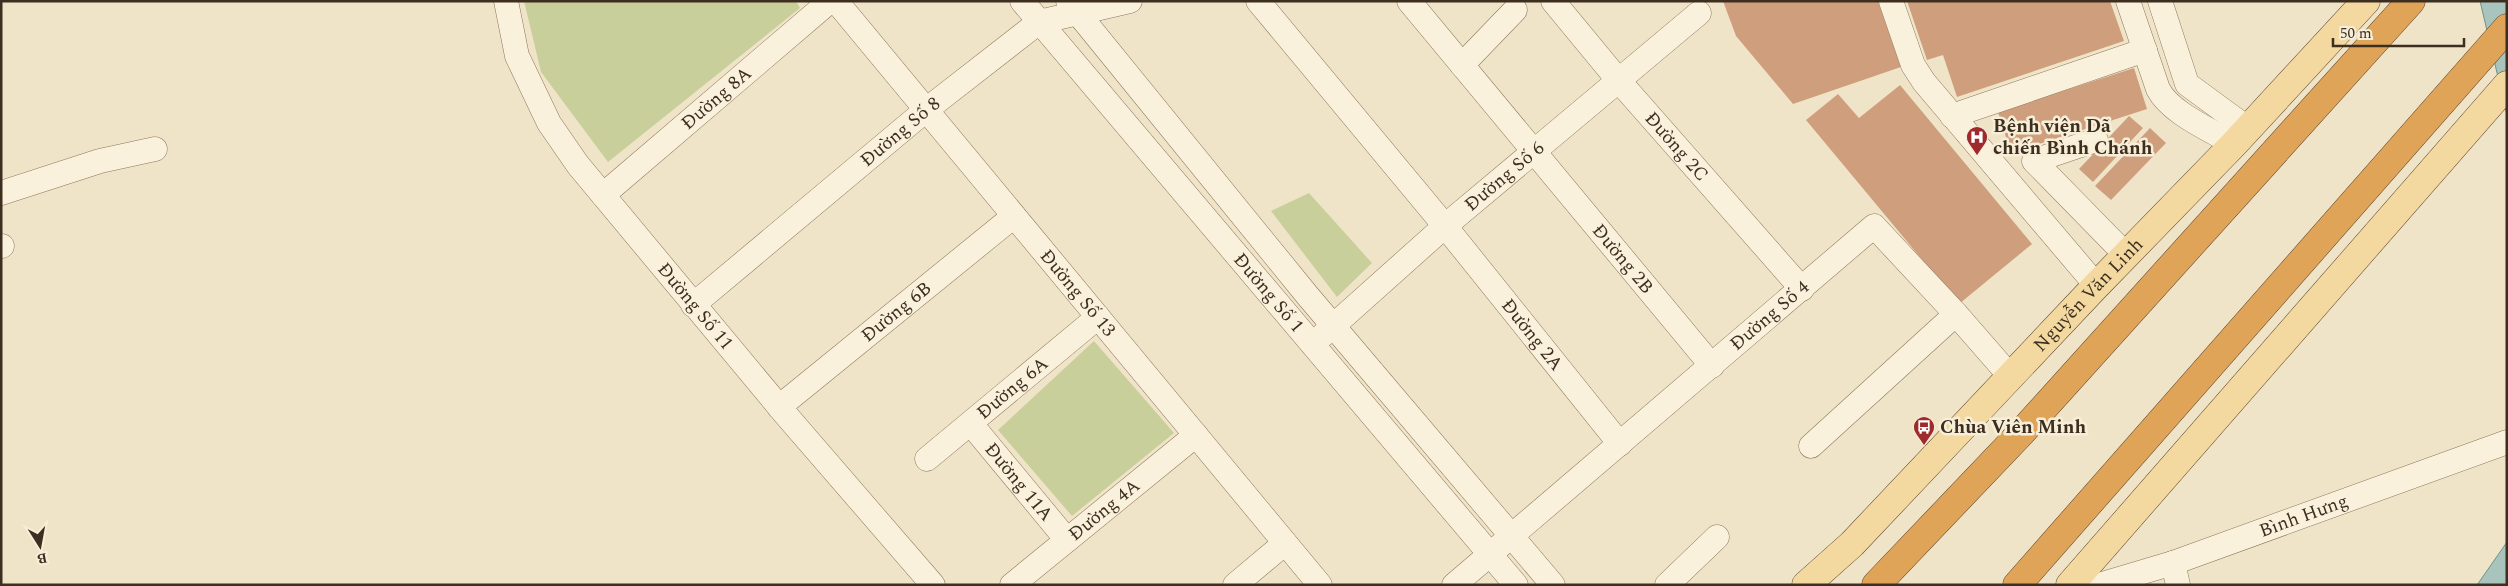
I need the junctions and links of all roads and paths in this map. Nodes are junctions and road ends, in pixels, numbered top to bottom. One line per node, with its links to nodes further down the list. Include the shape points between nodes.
1 (506, 1): 30 (street, Đường Số 11, via 517,56 550,124)
2 (830, 1): 30 (street, Đường 8A)
3 (836, 1): 23 (street, Đường Số 13)
4 (1022, 1): 17 (street, Đường Số 1)
5 (1130, 1): 14 (street, Đường Số 8)
6 (1258, 1): 32 (street, Đường 2A)
7 (1409, 1): 20 (street, Đường 2B)
8 (1553, 1): 21 (street, Đường 2C)
9 (1891, 1): 24 (street, via 1913,65)
10 (2128, 1): 19 (street)
11 (2160, 1): 25 (street, via 2187,84)
12 (2366, 1): 25 (main road, Nguyễn Văn Linh)
13 (2411, 1): 66 (highway, via 2021,433)
14 (1072, 7): 17 (street, Đường Số 8); 39 (street, Đường Số 1)
15 (1515, 10): 20 (street)
16 (1700, 13): 21 (street, Đường Số 6)
17 (1039, 22): 23 (street, Đường Số 8); 40 (street, Đường Số 1)
18 (2507, 28): 67 (highway)
19 (2145, 50): 24 (street); 25 (street, via 2158,89 2168,104)
20 (1462, 65): 28 (street, Đường 2B)
21 (1619, 81): 28 (street, Đường Số 6); 35 (street, Đường 2C)
22 (2507, 85): 68 (main road)
23 (926, 110): 31 (street, Đường Số 13); 36 (street, Đường Số 8)
24 (1952, 116): 34 (street)
25 (2240, 136): 33 (main road, Nguyễn Văn Linh)
26 (2096, 140): 33 (street, via 2034,161)
27 (156, 148): 29 (street, via 100,161)
28 (1534, 151): 32 (street, Đường Số 6); 41 (street, Đường 2B)
29 (1, 194)
30 (603, 195): 36 (street, Đường Số 11)
31 (1014, 216): 38 (street, Đường Số 13); 43 (street, Đường 6B)
32 (1445, 226): 39 (street, Đường Số 6); 47 (street, Đường 2A)
33 (2126, 255): 34 (main road, Nguyễn Văn Linh)
34 (2096, 285): 42 (main road, Nguyễn Văn Linh)
35 (1802, 289): 37 (street, Đường Số 4, via 1874,226); 41 (street, Đường Số 4)
36 (693, 305): 43 (street, Đường Số 11)
37 (1956, 314): 42 (street, Đường Số 4); 48 (street)
38 (1098, 317): 44 (street, Đường 6A); 45 (street, Đường Số 13)
39 (1334, 326): 40 (street, Đường Số 6); 50 (street, Đường Số 1)
40 (1312, 344): 54 (street, Đường Số 1)
41 (1712, 366): 47 (street, Đường Số 4)
42 (2010, 376): 65 (main road, Nguyễn Văn Linh, via 1852,544)
43 (778, 407): 57 (street, Đường Số 11)
44 (971, 424): 49 (street, Đường 6A); 52 (street, Đường 11A)
45 (1196, 435): 52 (street, Đường 4A); 53 (street, Đường Số 13)
46 (2507, 442): 55 (street, Bình Hưng)
47 (1620, 444): 50 (street, Đường Số 4)
48 (1811, 446)
49 (927, 459)
50 (1512, 536): 54 (street, Đường Số 4); 63 (street, Đường Số 1)
51 (1717, 537): 64 (street)
52 (1067, 540): 58 (street, Đường 4A)
53 (1285, 543): 59 (street); 60 (street, Đường Số 13)
54 (1490, 554): 61 (street, Đường Số 4); 62 (street, Đường Số 1)
55 (2175, 574): 56 (street, Bình Hưng)
56 (2135, 580): 69 (street, Bình Hưng)
57 (932, 585)
58 (1012, 585)
59 (1235, 585)
60 (1320, 585)
61 (1454, 585)
62 (1516, 585)
63 (1553, 585)
64 (1667, 585)
65 (1806, 585)
66 (1876, 585)
67 (2017, 585)
68 (2070, 585)
69 (2099, 585)

